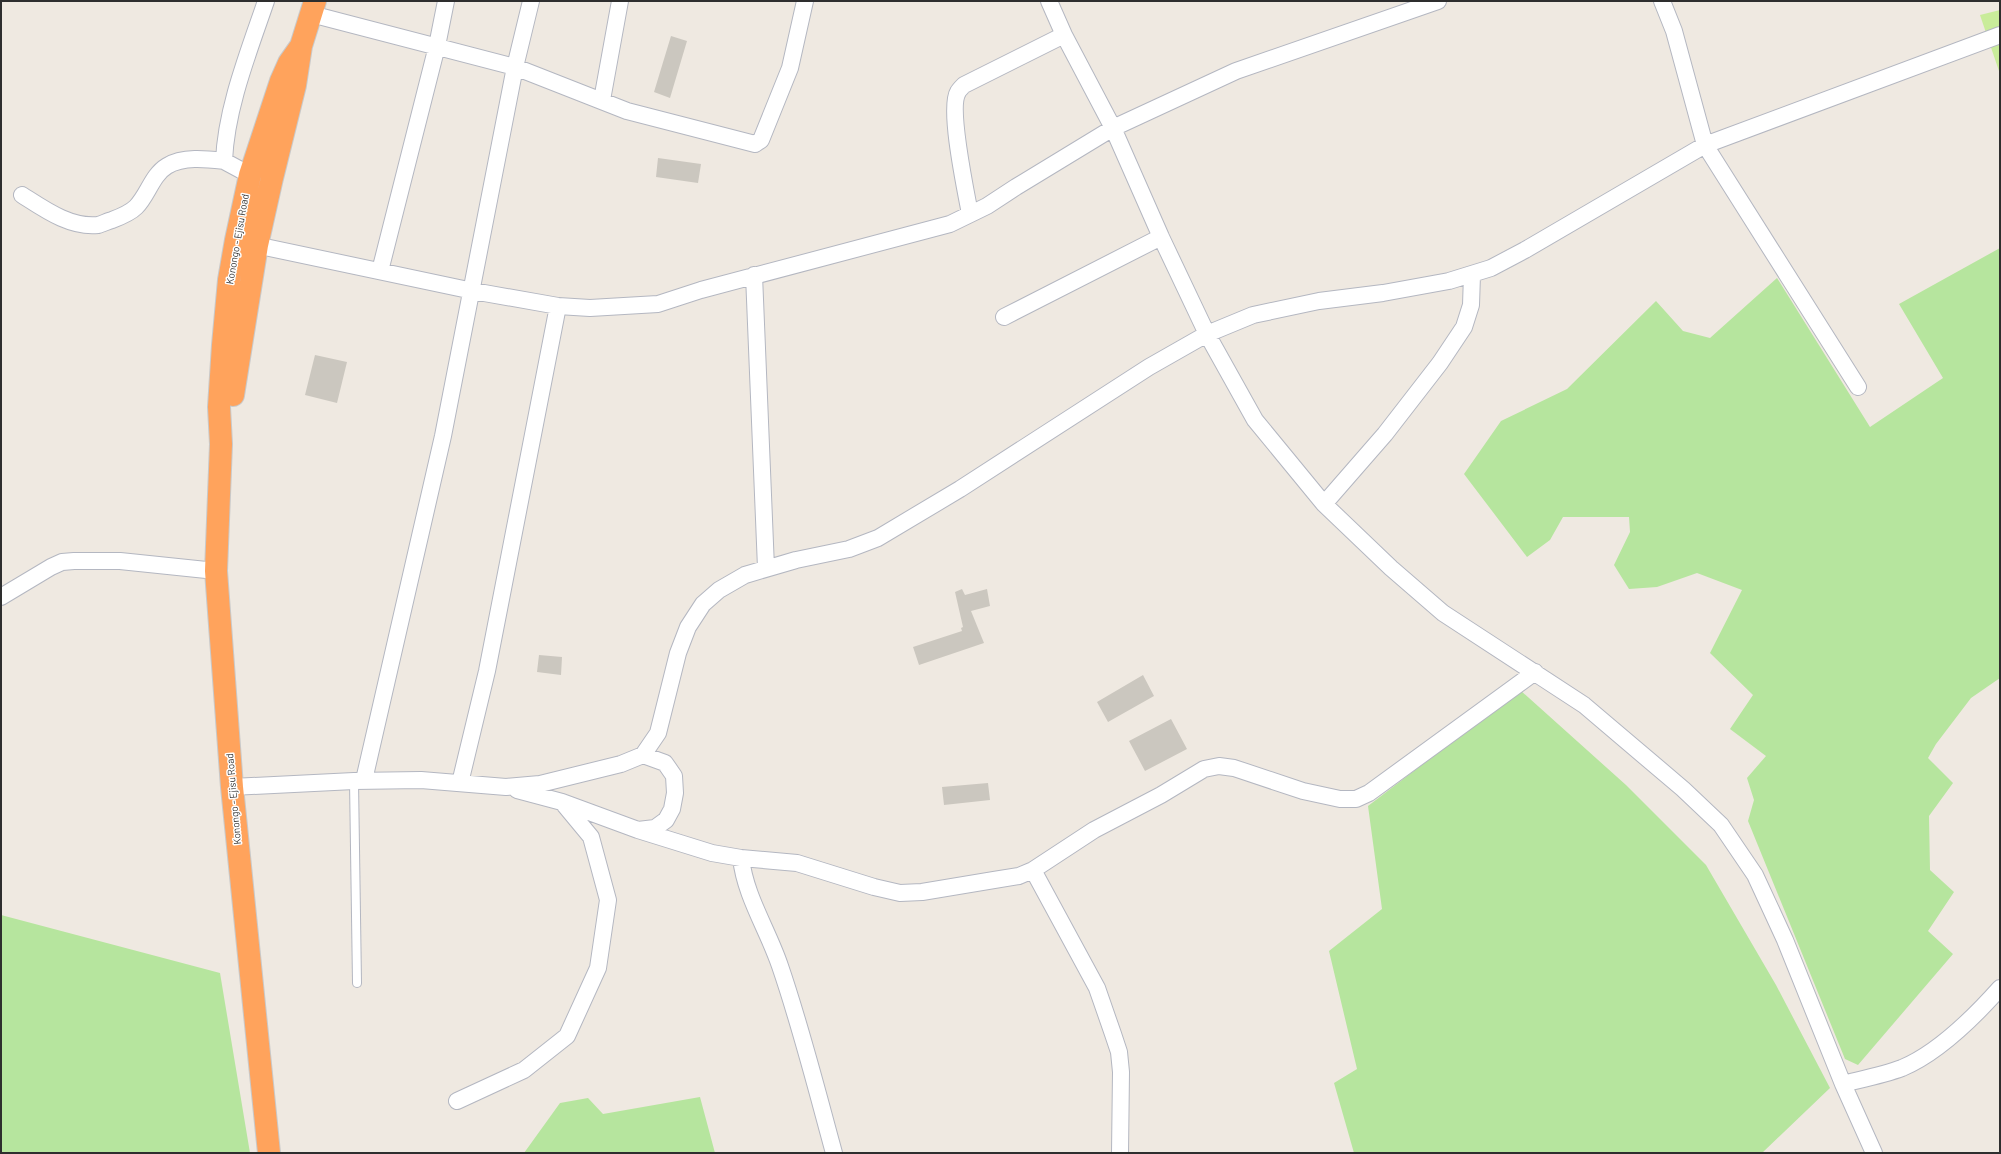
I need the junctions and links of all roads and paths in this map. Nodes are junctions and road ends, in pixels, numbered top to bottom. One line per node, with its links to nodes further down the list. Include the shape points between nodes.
1 (266, 1): 18 (street, via 234,105 224,144)
2 (446, 1): 13 (street)
3 (531, 1): 14 (street)
4 (620, 1): 15 (street)
5 (805, 1): 15 (street, via 790,68 761,140 755,144 627,111)
6 (1048, 1): 10 (street)
7 (1438, 1): 16 (street, via 1236,71)
8 (1662, 1): 17 (street, via 1674,31)
9 (313, 8): 12 (highway, Konongo - Ejisu Road); 13 (street)
10 (1064, 35): 16 (street); 21 (street, via 964,86 957,92 955,103 958,146)
11 (2000, 35): 17 (street)
12 (301, 46): 19 (highway, Konongo - Ejisu Road, via 281,81); 24 (highway, Konongo - Ejisu Road, via 295,85)
13 (437, 46): 14 (street); 25 (street)
14 (515, 67): 15 (street); 28 (street)
15 (602, 100)
16 (1113, 128): 21 (street); 22 (street)
17 (1704, 144): 26 (street, via 1525,250 1491,268); 32 (street)
18 (224, 160): 19 (street); 20 (street, via 203,158 168,165 158,173 136,207 119,218 98,225 76,223 49,212)
19 (250, 175): 23 (highway, Konongo - Ejisu Road)
20 (22, 195)
21 (970, 214): 27 (street, via 950,224)
22 (1161, 237): 30 (street); 31 (street)
23 (236, 240): 24 (street); 33 (highway, Konongo - Ejisu Road, via 223,345 219,407)
24 (258, 246): 25 (street); 33 (highway, Konongo - Ejisu Road, via 231,408)
25 (380, 271): 28 (street)
26 (1472, 274): 31 (street, via 1449,281 1319,301 1253,315); 34 (street, via 1471,305 1464,327 1440,363 1385,434)
27 (754, 275): 29 (street, via 658,304 590,308); 35 (street)
28 (472, 291): 29 (street); 40 (street, via 430,496)
29 (558, 306): 41 (street, via 487,671)
30 (1004, 317)
31 (1207, 334): 34 (street, via 1255,420); 35 (street, via 1149,367 960,489 878,538 849,549)
32 (1858, 387)
33 (221, 444): 36 (highway, Konongo - Ejisu Road)
34 (1324, 504): 38 (street, via 1443,613)
35 (766, 568): 39 (street, via 745,575 719,590 703,604 688,627 678,653 658,733)
36 (216, 571): 37 (street, via 120,561 62,562); 42 (highway, Konongo - Ejisu Road)
37 (1, 598)
38 (1535, 672): 47 (street, via 1369,793 1356,799 1340,799 1303,791 1234,768 1219,766 1204,769 1094,830); 50 (street, via 1584,705 1683,788 1721,825 1755,875 1785,940)
39 (643, 755): 43 (street, via 621,764 540,784); 45 (street, via 665,763 674,776 675,794 672,809 666,820 654,828)
40 (359, 781): 41 (street, via 421,780); 42 (street); 48 (lane)
41 (460, 783): 43 (street)
42 (232, 787): 52 (highway, Konongo - Ejisu Road)
43 (506, 787): 44 (street)
44 (562, 802): 45 (street); 51 (street, via 591,837 608,900 598,968 567,1036 524,1070)
45 (638, 830): 46 (street, via 686,846)
46 (741, 858): 47 (street, via 797,862 874,888 900,893 922,892 1019,876); 53 (street, via 743,875 788,990)
47 (1033, 870): 54 (street, via 1097,988 1119,1052)
48 (357, 984)
49 (2000, 988): 50 (street, via 1965,1023 1928,1054 1903,1068)
50 (1843, 1084): 55 (street)
51 (457, 1101)
52 (269, 1153)
53 (834, 1153)
54 (1120, 1153)
55 (1874, 1153)

